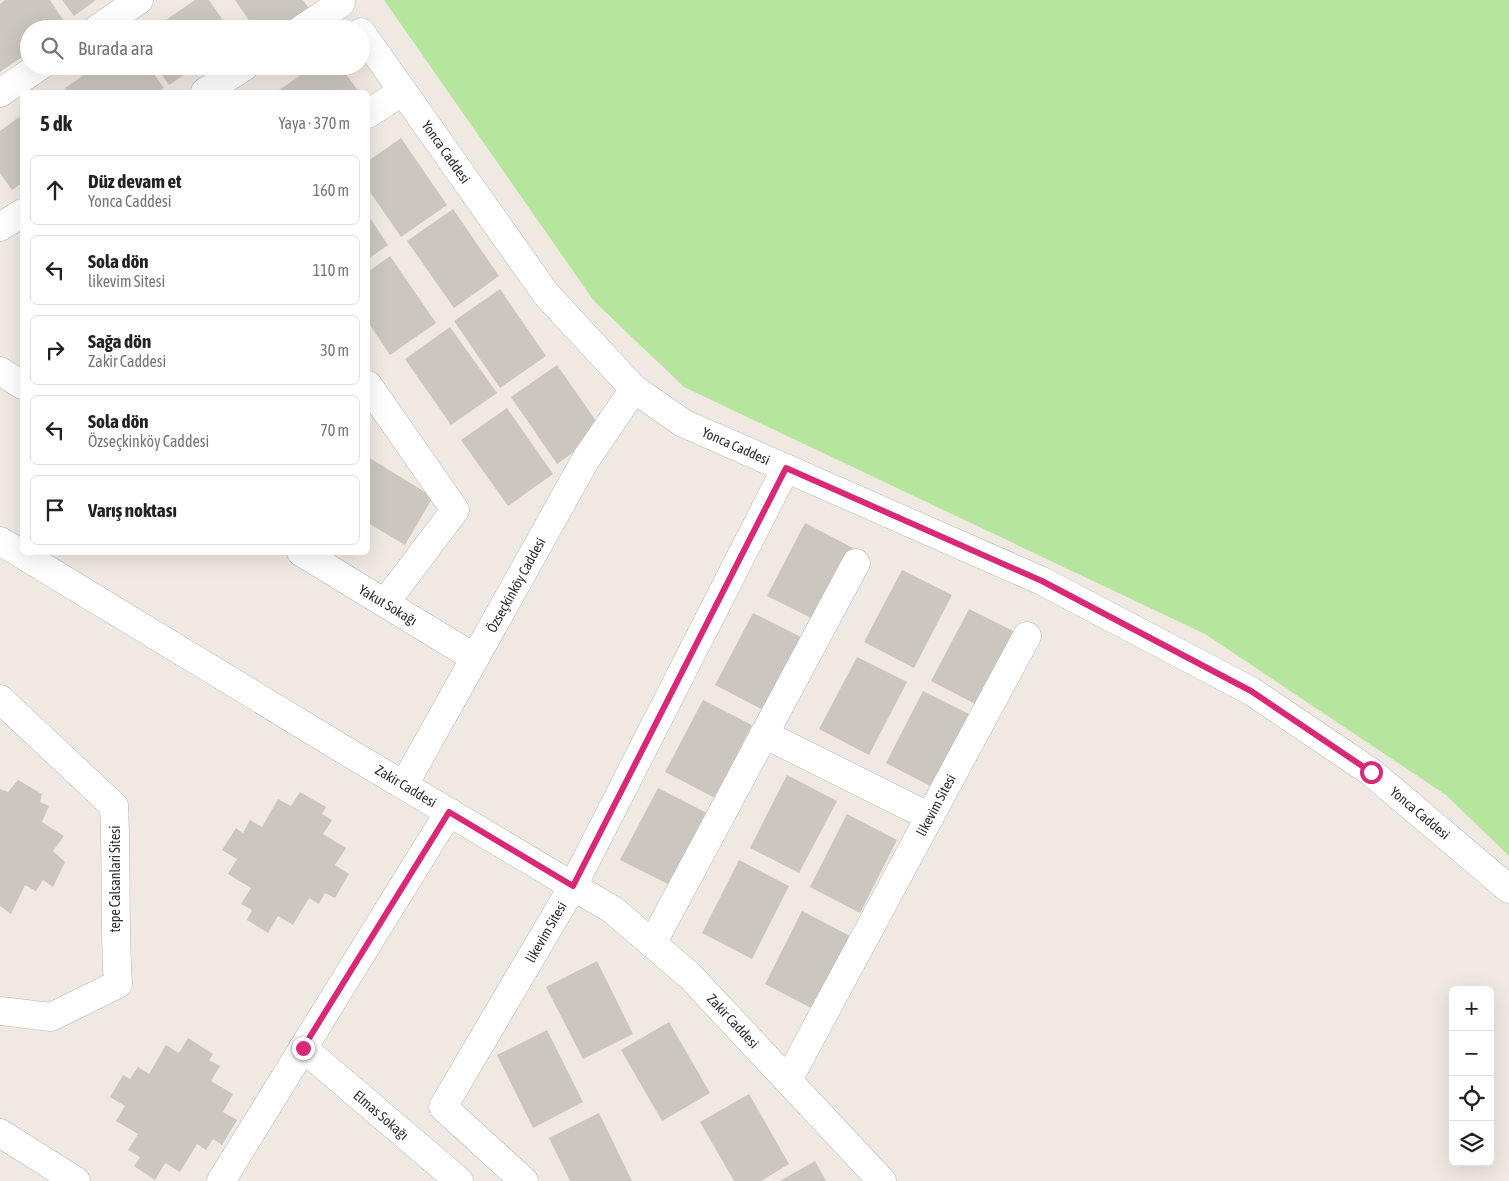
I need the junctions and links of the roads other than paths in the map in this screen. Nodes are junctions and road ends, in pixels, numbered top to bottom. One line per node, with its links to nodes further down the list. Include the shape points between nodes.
1 (139, 0): 3 (street)
2 (340, 2): 4 (street); 5 (street)
3 (110, 20)
4 (315, 20)
5 (353, 20)
6 (370, 45): 10 (street, Yonca Caddesi)
7 (27, 75): 11 (street)
8 (231, 75): 9 (street)
9 (208, 90)
10 (403, 91): 12 (street); 18 (street, Yonca Caddesi, via 546,294)
11 (0, 93)
12 (370, 113)
13 (20, 214): 14 (street)
14 (0, 227)
15 (0, 371): 16 (street)
16 (20, 384)
17 (370, 388): 25 (street, via 455,510)
18 (634, 389): 19 (street, Yonca Caddesi, via 683,423); 27 (street, Özseçkinköy Caddesi, via 586,459)
19 (786, 468): 33 (street, likevim Sitesi); 34 (street, Yonca Caddesi, via 1042,581 1251,691 1371,772)
20 (0, 541): 21 (street, Zakir Caddesi)
21 (20, 553)
22 (23, 555): 30 (street, Zakir Caddesi)
23 (306, 555): 25 (street, Yakut Sokağı)
24 (856, 563): 29 (street)
25 (385, 603): 27 (street, Yakut Sokağı)
26 (1027, 636): 32 (street, likevim Sitesi)
27 (475, 658): 30 (street, Özseçkinköy Caddesi)
28 (0, 698): 36 (street, tepe Calsanlari Sitesi, via 114,806 118,984 51,1017)
29 (764, 734): 32 (street); 35 (street)
30 (404, 786): 31 (street, Zakir Caddesi)
31 (449, 812): 33 (street, Zakir Caddesi); 37 (street)
32 (930, 817): 38 (street, likevim Sitesi)
33 (573, 886): 35 (street, Zakir Caddesi, via 613,910); 43 (street, likevim Sitesi, via 443,1107)
34 (1509, 889)
35 (652, 944): 38 (street, Zakir Caddesi, via 690,976)
36 (0, 1011)
37 (303, 1048): 41 (street); 42 (street, Elmas Sokağı)
38 (788, 1080): 44 (street, Zakir Caddesi)
39 (0, 1133): 40 (street)
40 (76, 1181)
41 (221, 1181)
42 (459, 1181)
43 (524, 1181)
44 (882, 1181)

